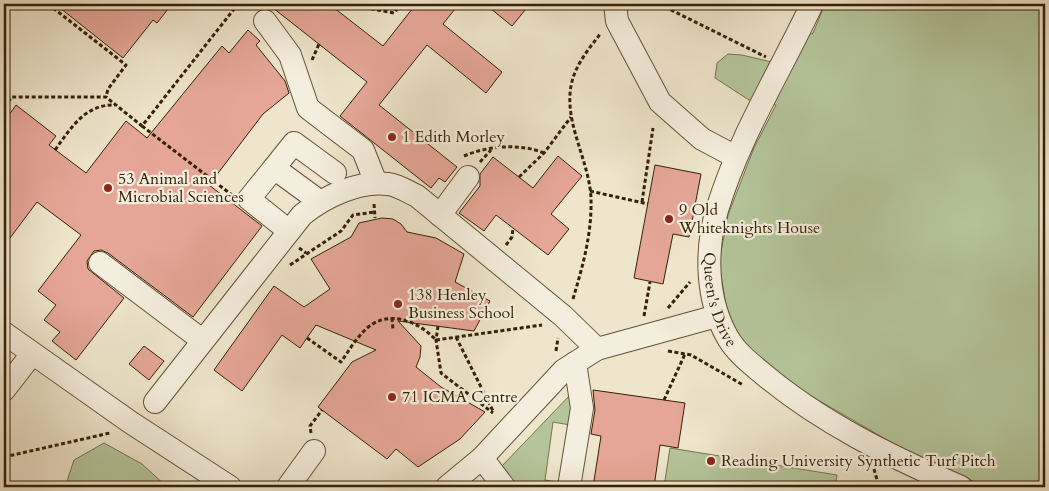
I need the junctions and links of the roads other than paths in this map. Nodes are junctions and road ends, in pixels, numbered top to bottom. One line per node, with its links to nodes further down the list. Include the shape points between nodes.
1 (615, 4): 4 (street, via 617,21 660,102 702,139)
2 (812, 4): 4 (street, Queen's Drive)
3 (265, 21): 8 (street, via 290,54 308,108 363,150)
4 (736, 157): 13 (street, Queen's Drive, via 710,239 709,268)
5 (468, 167): 10 (street)
6 (274, 168): 7 (street, via 294,142); 9 (street); 11 (street, via 249,199)
7 (335, 173)
8 (376, 183): 9 (street); 10 (street, via 391,184 417,196)
9 (318, 201): 11 (street)
10 (440, 215): 16 (street, via 563,316)
11 (289, 231): 15 (street)
12 (100, 262): 15 (street)
13 (717, 316): 16 (street); 28 (street, Queen's Drive, via 729,340 744,357 793,399 886,452)
14 (4, 333): 17 (street)
15 (202, 340): 20 (street)
16 (597, 349): 18 (street)
17 (32, 354): 19 (street); 23 (street)
18 (575, 363): 22 (street, via 557,377); 27 (street, via 582,408)
19 (5, 385)
20 (154, 402)
21 (314, 451): 24 (street)
22 (482, 458): 25 (street); 26 (street)
23 (230, 487)
24 (288, 487)
25 (446, 487)
26 (504, 487)
27 (569, 487)
28 (960, 487)

